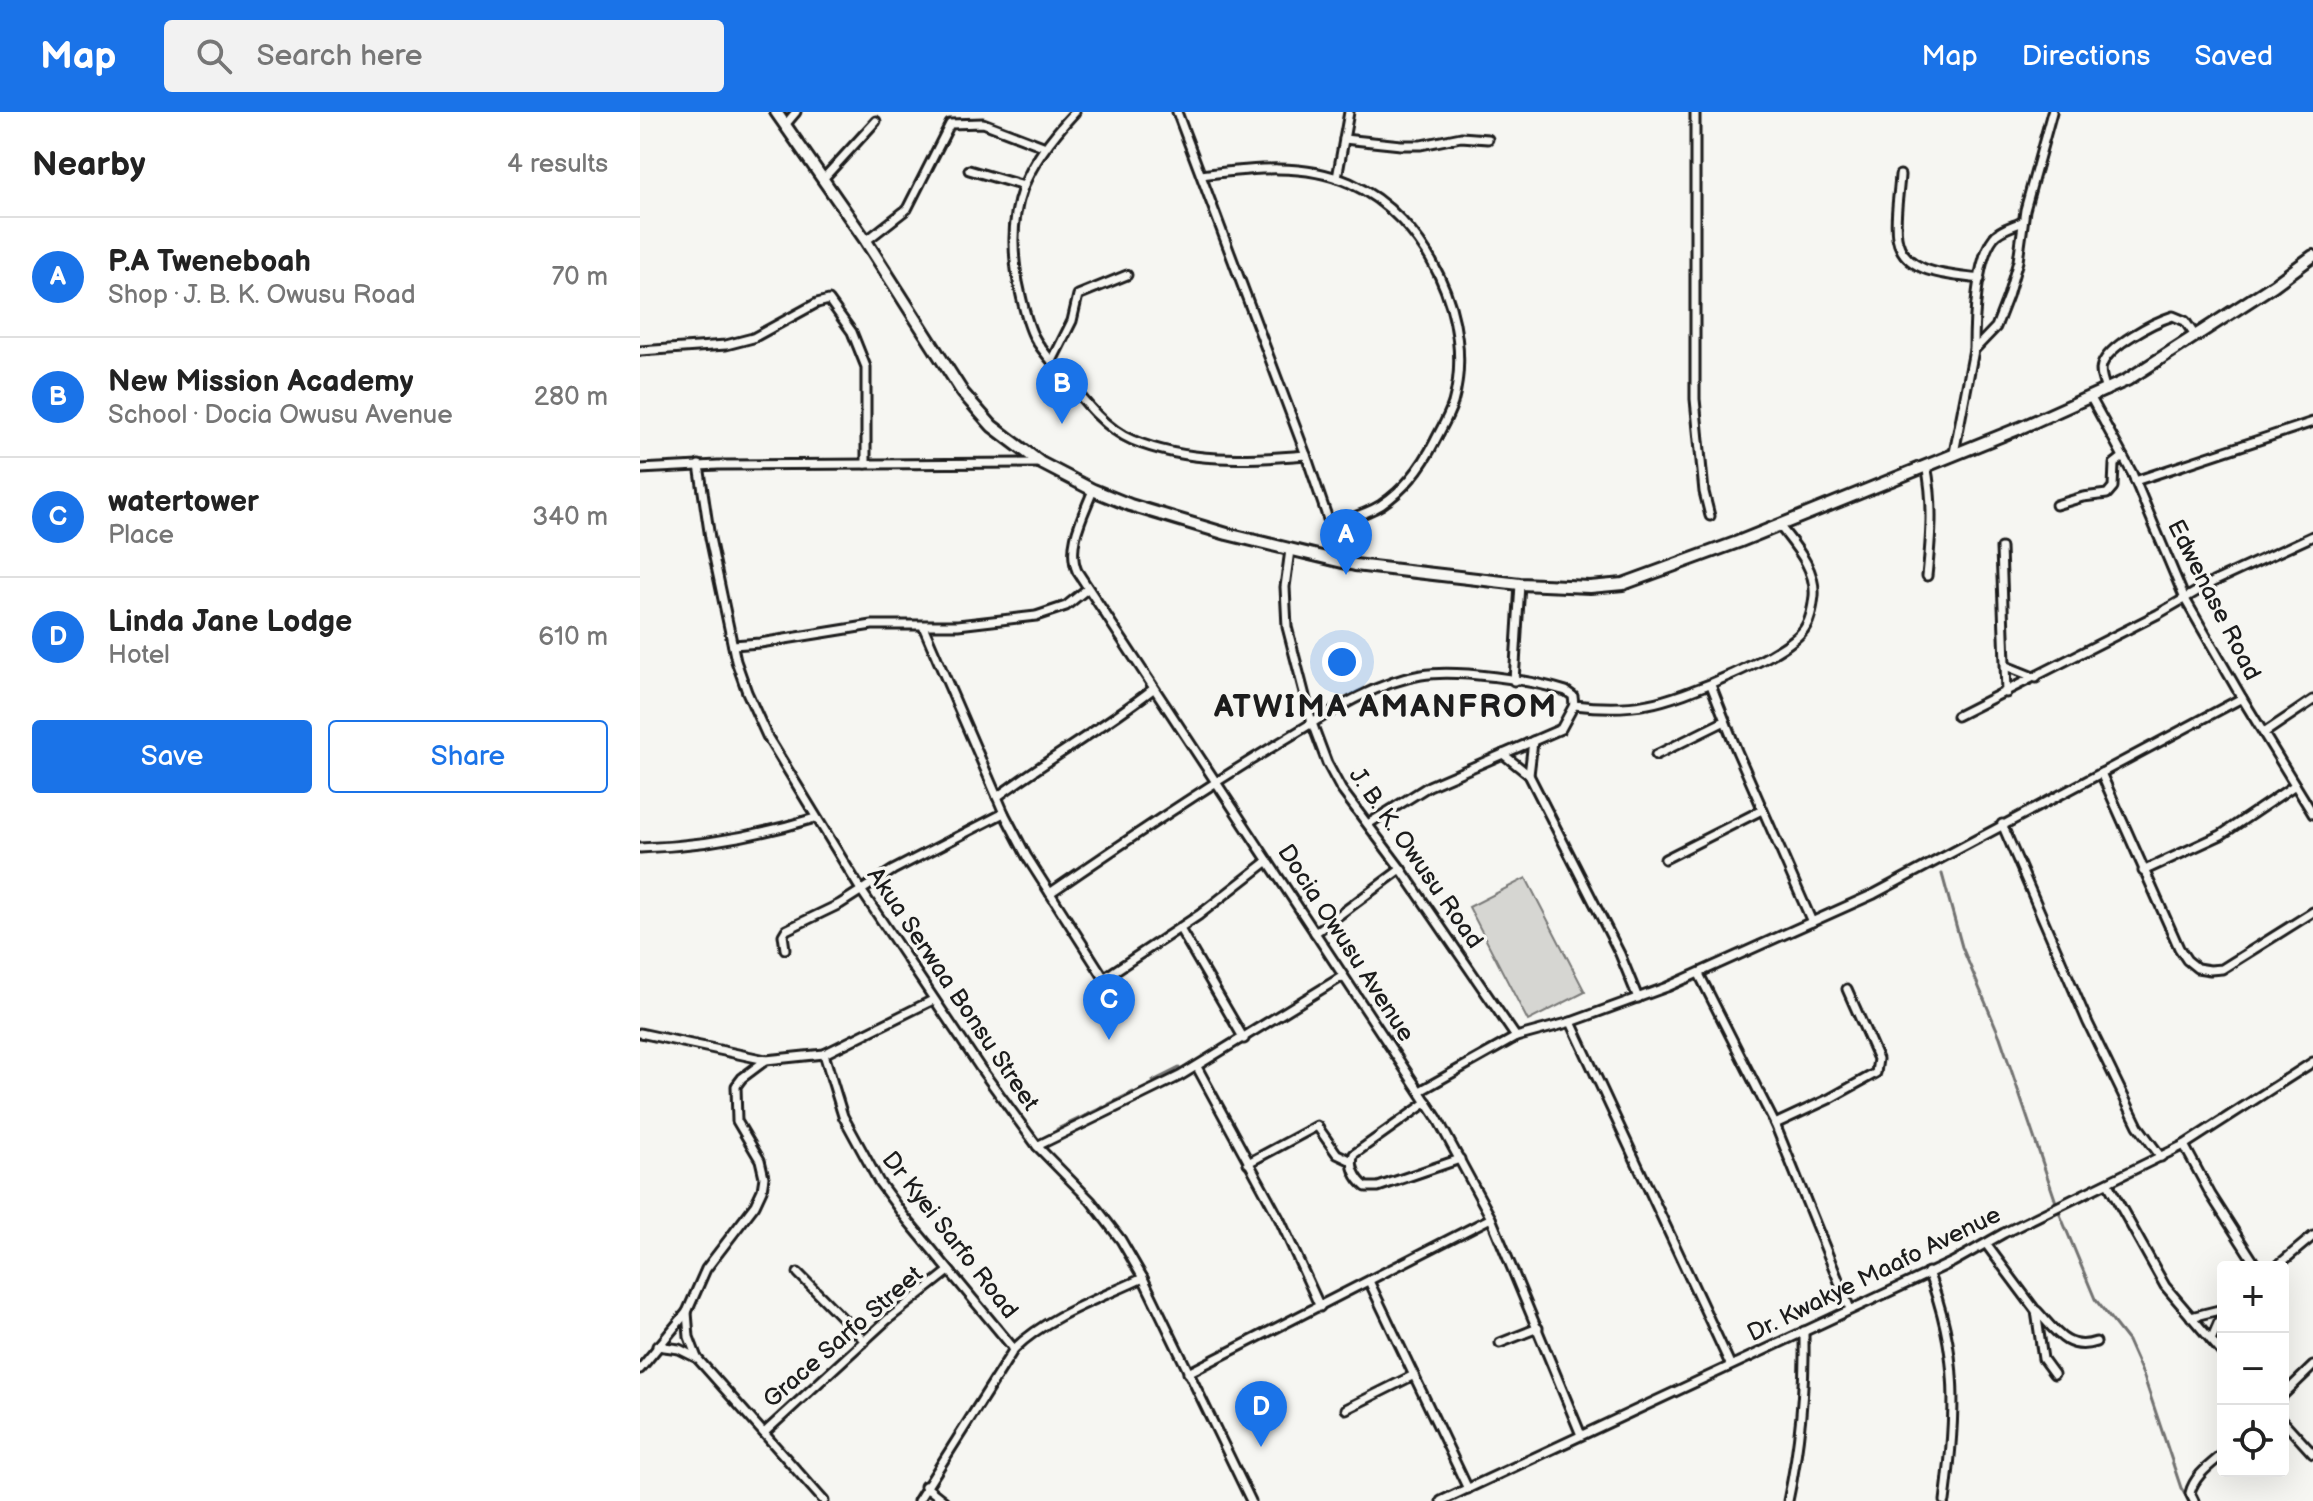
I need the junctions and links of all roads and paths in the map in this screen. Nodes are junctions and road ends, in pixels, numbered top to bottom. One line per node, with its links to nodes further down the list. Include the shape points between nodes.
1 (776, 112): 11 (street)
2 (796, 112): 11 (street)
3 (976, 112): 10 (street)
4 (1075, 112): 14 (street)
5 (1177, 112): 16 (street)
6 (1349, 112): 12 (street)
7 (1695, 112): 44 (street, via 1695,399)
8 (2052, 112): 21 (street)
9 (876, 121): 19 (street)
10 (983, 123): 14 (street); 22 (street, via 948,127 907,209)
11 (785, 125): 19 (street)
12 (1344, 139): 13 (street, via 1421,145 1461,137); 18 (street)
13 (1488, 139)
14 (1043, 146): 20 (street)
15 (969, 170): 20 (street)
16 (1201, 175): 18 (street, via 1280,169); 34 (street)
17 (1900, 175): 25 (street, via 1897,238 1902,250 1921,268)
18 (1337, 178): 45 (street, via 1387,205 1429,260 1447,297 1457,366 1452,406 1417,472 1380,505)
19 (823, 179): 22 (street)
20 (1024, 186): 29 (street, via 1013,228 1014,263 1028,323)
21 (2022, 222): 25 (street, via 1994,237); 27 (street, via 2015,272 1999,322)
22 (866, 241): 36 (street, via 970,402)
23 (2313, 256): 26 (street)
24 (1127, 275): 29 (street, via 1080,293)
25 (1980, 279): 27 (street)
26 (2196, 337): 30 (street); 30 (street, via 2177,317 2144,329 2105,359 2101,370)
27 (1974, 350): 33 (street)
28 (640, 351): 37 (street, via 753,338 829,300 852,332 866,367)
29 (1052, 361): 34 (street, via 1103,421 1142,444 1209,458)
30 (2106, 391): 31 (street)
31 (2091, 398): 33 (street); 35 (street, Edwenase Road)
32 (2313, 422): 41 (street)
33 (1954, 453): 39 (street)
34 (1306, 455): 45 (street)
35 (2123, 457): 41 (street, Edwenase Road); 43 (street, via 2114,464 2107,494)
36 (1041, 463): 37 (street); 42 (street)
37 (866, 464): 38 (street)
38 (699, 465): 40 (street); 56 (street, Akua Serwaa Bonsu Street)
39 (1926, 465): 46 (street); 51 (street, via 1932,506)
40 (640, 469)
41 (2135, 481): 54 (street, Edwenase Road)
42 (1093, 490): 49 (street); 53 (street, Docia Owusu Avenue, via 1073,551)
43 (2056, 505)
44 (1710, 516)
45 (1330, 525): 50 (street)
46 (1779, 525): 52 (street, via 1623,584); 60 (street, via 1811,573 1814,593 1806,627)
47 (2313, 536): 54 (street)
48 (2001, 548): 57 (street)
49 (1290, 550): 50 (street); 68 (street, J. B. K. Owusu Road, via 1287,627)
50 (1343, 563): 52 (street)
51 (1927, 576)
52 (1520, 584): 59 (street)
53 (1087, 589): 55 (street, via 1051,612); 61 (street, Docia Owusu Avenue)
54 (2185, 599): 58 (street); 63 (street, Edwenase Road)
55 (923, 626): 56 (street, via 872,625); 77 (street)
56 (733, 645): 81 (street, Akua Serwaa Bonsu Street, via 756,713)
57 (2006, 666): 58 (street); 62 (street)
58 (2036, 678): 62 (street)
59 (1514, 681): 65 (street, via 1566,691); 68 (street, via 1420,675)
60 (1711, 685): 65 (street, via 1650,704); 67 (street)
61 (1153, 689): 75 (street, Docia Owusu Avenue); 77 (street)
62 (2006, 693): 66 (street)
63 (2242, 698): 69 (street, Edwenase Road); 73 (street)
64 (2313, 700): 69 (street)
65 (1574, 705): 70 (street, via 1564,727)
66 (1957, 716)
67 (1725, 721): 72 (street); 78 (street)
68 (1312, 723): 75 (street); 82 (street, J. B. K. Owusu Road, via 1341,789)
69 (2264, 733): 76 (street, Edwenase Road)
70 (1533, 741): 71 (street); 74 (street)
71 (1503, 754): 74 (street); 82 (street, via 1429,786)
72 (1656, 755)
73 (2101, 773): 83 (street); 88 (street)
74 (1529, 775): 99 (street)
75 (1215, 782): 86 (street, Docia Owusu Avenue); 90 (street)
76 (2295, 785): 80 (street, Edwenase Road); 88 (street, via 2221,835)
77 (997, 797): 79 (street)
78 (1762, 810): 85 (street); 92 (street)
79 (1004, 813): 89 (street); 90 (street)
80 (2313, 814)
81 (815, 818): 84 (street, via 725,841); 89 (street, Akua Serwaa Bonsu Street)
82 (1368, 824): 87 (street, J. B. K. Owusu Road)
83 (2002, 824): 92 (street); 114 (street, via 2088,1023 2138,1126)
84 (640, 848)
85 (1665, 859)
86 (1268, 861): 93 (street); 94 (street, Docia Owusu Avenue)
87 (1401, 869): 94 (street); 103 (street, J. B. K. Owusu Road)
88 (2143, 871): 91 (street, via 2183,954 2203,970 2222,969)
89 (861, 890): 95 (street, via 786,930); 100 (street, Akua Serwaa Bonsu Street)
90 (1050, 893): 93 (street, via 1104,978)
91 (2313, 912)
92 (1812, 922): 96 (street)
93 (1180, 929): 104 (street)
94 (1315, 933): 97 (street, Docia Owusu Avenue)
95 (785, 949)
96 (1699, 974): 99 (street); 111 (street)
97 (1343, 976): 104 (street); 109 (street, Docia Owusu Avenue)
98 (1847, 989): 111 (street, via 1878,1059 1876,1073)
99 (1638, 998): 101 (street)
100 (933, 1000): 105 (street); 113 (street, Akua Serwaa Bonsu Street)
101 (1571, 1022): 103 (street); 146 (street)
102 (640, 1033): 106 (street)
103 (1516, 1037): 109 (street)
104 (1244, 1039): 108 (street)
105 (824, 1054): 106 (street); 124 (street, Dr Kyei Sarfo Road, via 843,1116 866,1160)
106 (766, 1060): 132 (street, via 736,1086 737,1121 760,1160 762,1190 706,1269)
107 (2313, 1062): 112 (street, Dr. Kwakye Maafo Avenue)
108 (1197, 1067): 113 (street); 117 (street)
109 (1420, 1091): 110 (street, Docia Owusu Avenue)
110 (1427, 1102): 115 (street, Docia Owusu Avenue); 116 (street, via 1358,1151)
111 (1775, 1124): 130 (street)
112 (2184, 1145): 114 (street, Dr. Kwakye Maafo Avenue); 122 (street)
113 (1037, 1146): 127 (street, Akua Serwaa Bonsu Street, via 1091,1201)
114 (2161, 1157): 118 (street, Dr. Kwakye Maafo Avenue)
115 (1460, 1159): 116 (street, via 1372,1188 1361,1183); 119 (street, Docia Owusu Avenue)
116 (1352, 1161): 117 (street, via 1337,1154 1317,1126)
117 (1248, 1163): 129 (street)
118 (2108, 1184): 121 (street, Dr. Kwakye Maafo Avenue); 134 (street, via 2158,1274)
119 (1491, 1218): 128 (street); 136 (street, Docia Owusu Avenue)
120 (2313, 1236): 123 (street)
121 (1986, 1244): 125 (street, Dr. Kwakye Maafo Avenue); 131 (street)
122 (2253, 1261)
123 (2283, 1261)
124 (949, 1271): 139 (street, Grace Sarfo Street); 144 (street, Dr Kyei Sarfo Road)
125 (1928, 1272): 130 (street, Dr. Kwakye Maafo Avenue); 167 (street, via 1944,1319 1954,1383)
126 (798, 1273): 139 (street)
127 (1143, 1278): 144 (street, via 1051,1321); 149 (street, Akua Serwaa Bonsu Street)
128 (1369, 1281): 129 (street); 151 (street)
129 (1320, 1307): 149 (street)
130 (1850, 1309): 137 (street, Dr. Kwakye Maafo Avenue)
131 (2036, 1311): 140 (street, via 2072,1345); 150 (street, via 2043,1359)
132 (687, 1312): 142 (street); 145 (street)
133 (2217, 1312): 134 (street)
134 (2191, 1317): 138 (street)
135 (2217, 1326): 138 (street)
136 (1538, 1328): 141 (street); 156 (street, Docia Owusu Avenue)
137 (1804, 1331): 146 (street, Dr. Kwakye Maafo Avenue); 166 (street, via 1804,1387)
138 (2211, 1340): 143 (street)
139 (865, 1341): 155 (street, Grace Sarfo Street)
140 (2096, 1342)
141 (1500, 1343)
142 (657, 1346): 145 (street); 148 (street)
143 (2217, 1347)
144 (1014, 1349): 159 (street)
145 (697, 1358): 155 (street)
146 (1730, 1364): 156 (street, Dr. Kwakye Maafo Avenue)
147 (2313, 1366): 152 (street)
148 (640, 1369)
149 (1188, 1373): 164 (street, Akua Serwaa Bonsu Street)
150 (2054, 1374)
151 (1414, 1375): 153 (street); 160 (street)
152 (2289, 1389)
153 (1346, 1409)
154 (2289, 1428): 157 (street)
155 (764, 1433): 161 (street)
156 (1581, 1435): 160 (street, Dr. Kwakye Maafo Avenue)
157 (2313, 1454)
158 (2217, 1459): 168 (street, via 2192,1485)
159 (925, 1486): 162 (street); 163 (street)
160 (1468, 1489): 165 (street, Dr. Kwakye Maafo Avenue)
161 (824, 1501)
162 (918, 1501)
163 (944, 1501)
164 (1251, 1501)
165 (1441, 1501)
166 (1788, 1501)
167 (1945, 1501)
168 (2194, 1501)

